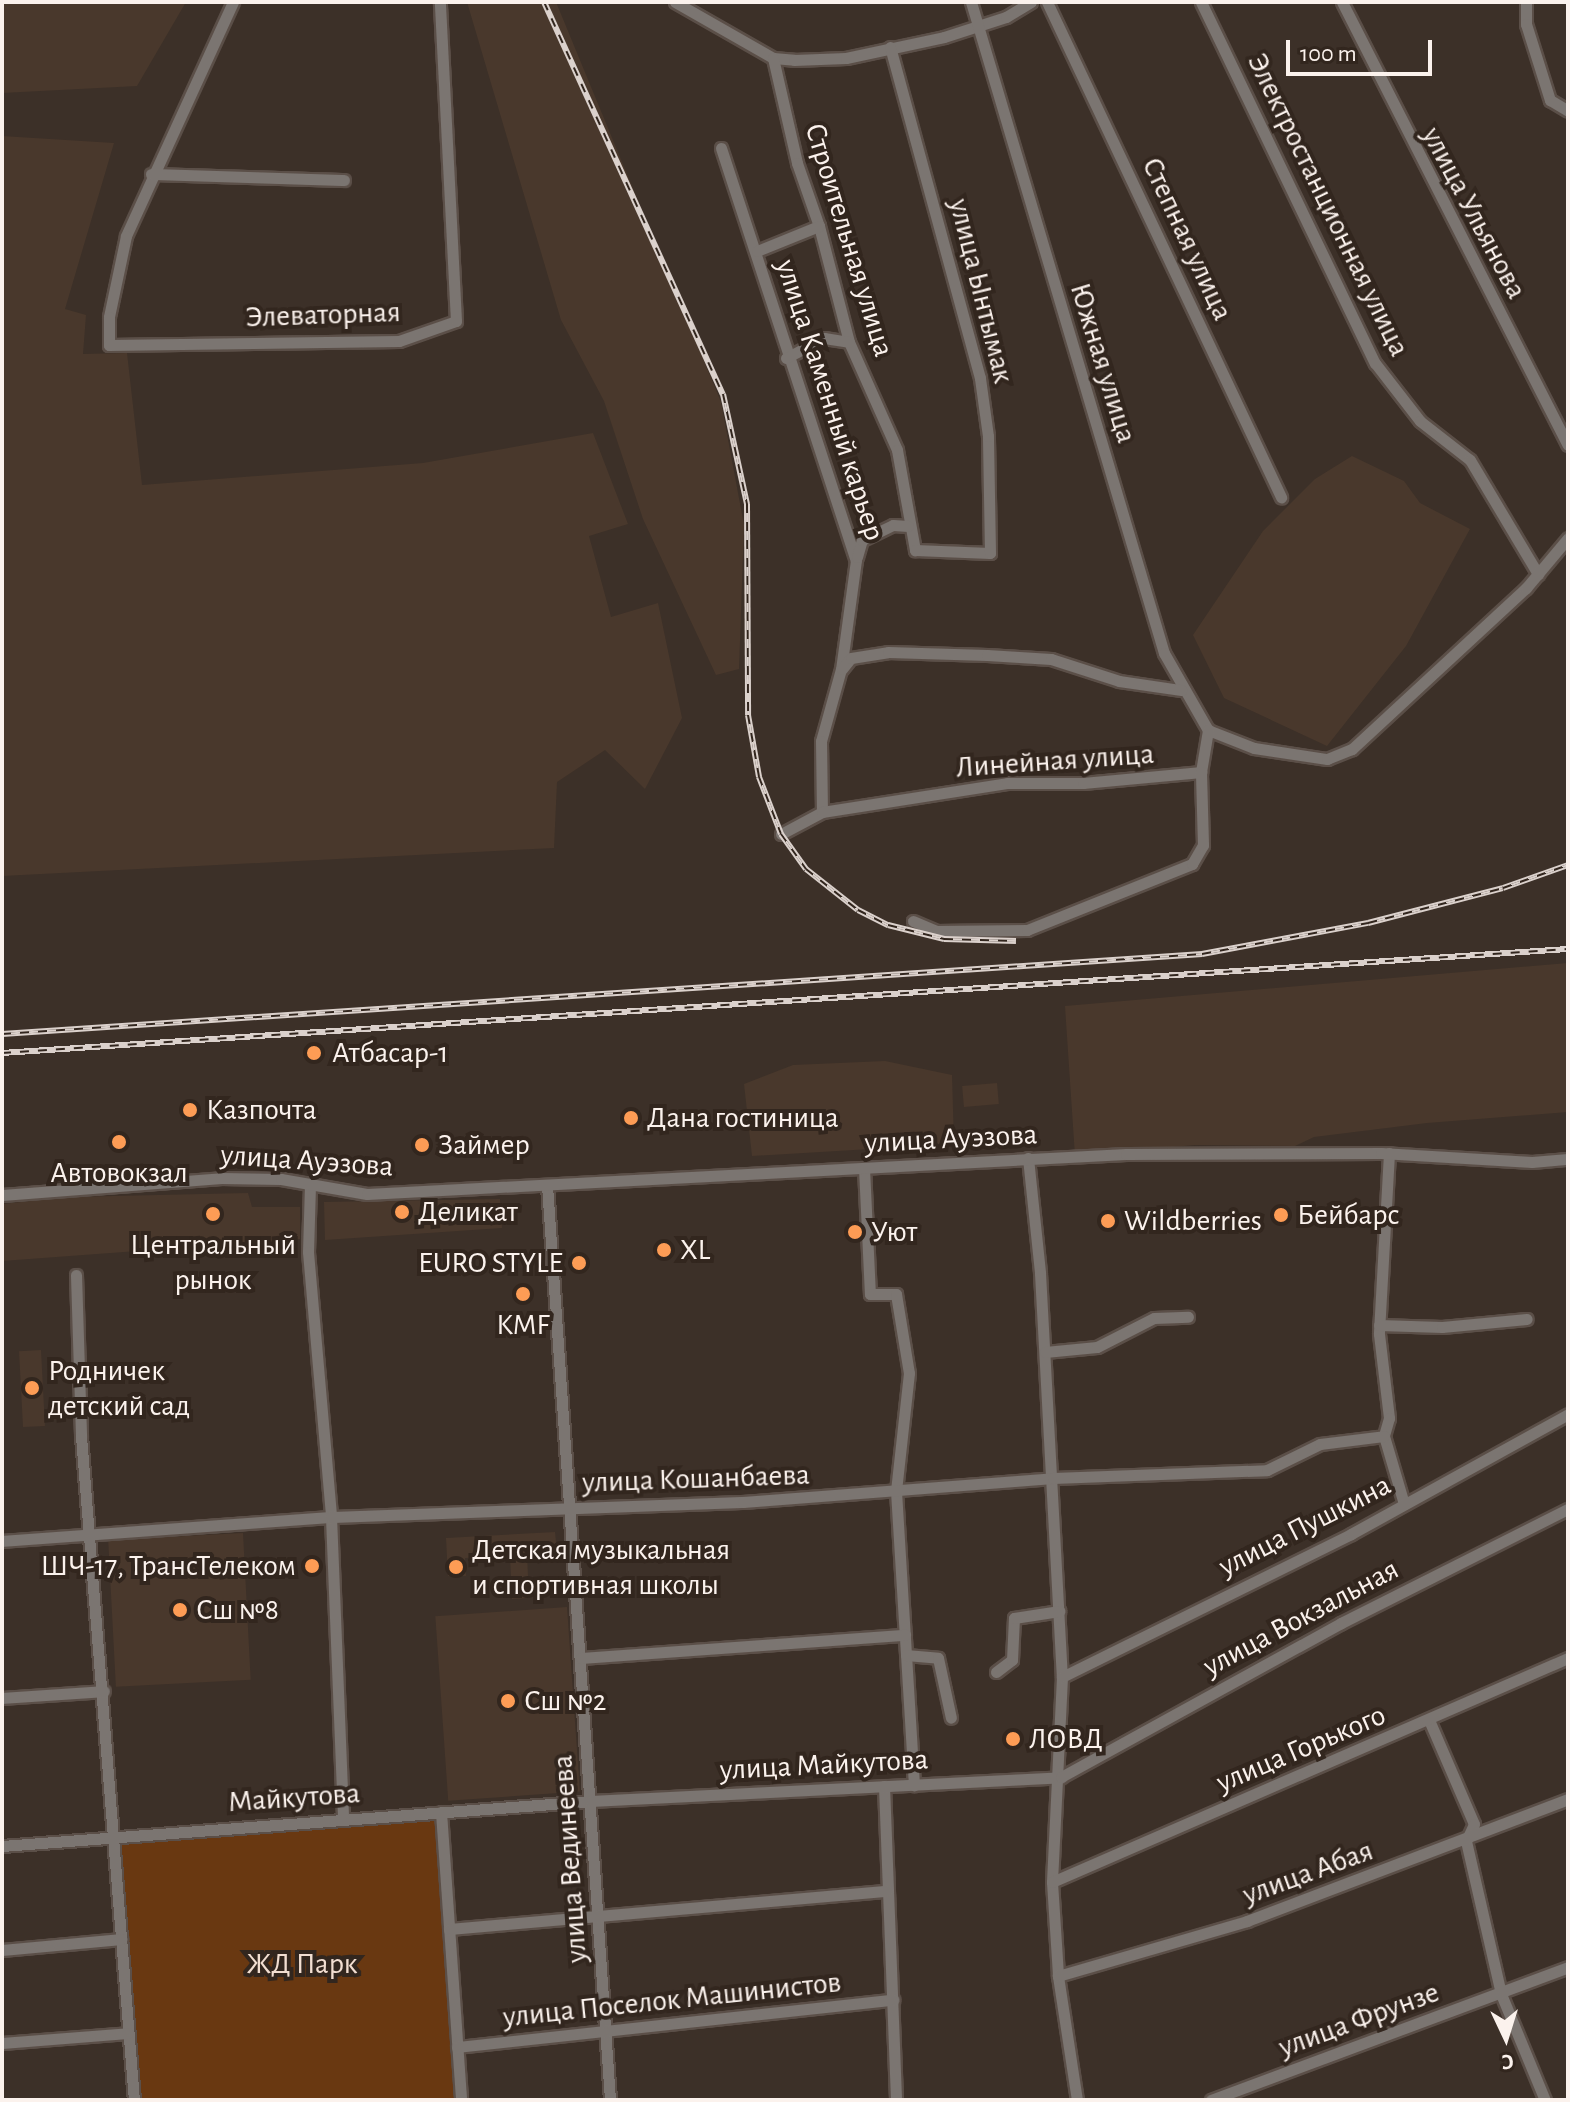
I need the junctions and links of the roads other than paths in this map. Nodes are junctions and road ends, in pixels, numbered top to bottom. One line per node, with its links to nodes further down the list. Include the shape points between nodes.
1 (233, 2): 15 (street, via 209,63)
2 (440, 2): 15 (street, Элеваторная, via 456,321 399,341 109,345 109,317 126,236)
3 (675, 2): 12 (street)
4 (971, 2): 10 (street, Южная улица)
5 (1031, 2): 10 (street)
6 (1047, 2): 22 (street, Степная улица)
7 (1201, 2): 26 (street, Электростанционная улица, via 1375,363 1420,421 1470,460)
8 (1342, 2): 21 (street, улица Ульянова)
9 (1526, 2): 13 (street, via 1526,24 1550,100)
10 (978, 26): 11 (street); 28 (street, Южная улица, via 1164,653)
11 (890, 47): 12 (street, via 846,58); 23 (street, улица Ынтымак, via 980,378 988,436 990,553 915,550)
12 (773, 58): 17 (street, Строительная улица, via 797,163)
13 (1568, 111)
14 (721, 148): 18 (street, улица Каменный карьер)
15 (151, 174): 16 (street)
16 (344, 180)
17 (819, 226): 18 (street); 19 (street, Строительная улица)
18 (757, 251): 20 (street, улица Каменный карьер)
19 (849, 342): 20 (street, via 824,338); 23 (street, Строительная улица, via 897,450)
20 (786, 358): 25 (street, улица Каменный карьер, via 828,487 852,536)
21 (1568, 445)
22 (1281, 497)
23 (908, 526): 25 (street, via 893,525 862,540)
24 (1568, 538): 26 (street)
25 (856, 560): 27 (street, улица Каменный карьер)
26 (1538, 574): 29 (street, via 1352,749 1327,759 1254,748)
27 (841, 669): 28 (street, via 851,658 888,652 987,655 1051,659 1119,681); 31 (street, улица Каменный карьер, via 821,741)
28 (1181, 690): 29 (street, Южная улица)
29 (1208, 730): 30 (street)
30 (1201, 772): 31 (street, Линейная улица, via 1083,783 1007,783); 33 (street, via 1203,845 1192,864 1027,930 936,931)
31 (822, 812): 32 (street, Линейная улица)
32 (781, 834)
33 (913, 921)
34 (1389, 1153): 35 (street, улица Ауэзова); 36 (street, улица Ауэзова, via 1532,1162); 44 (street)
35 (1028, 1158): 37 (street, улица Ауэзова); 45 (street)
36 (1568, 1159)
37 (864, 1168): 39 (street, улица Ауэзова); 49 (street, via 870,1294 896,1294 909,1373)
38 (310, 1185): 39 (street, улица Ауэзова, via 367,1194); 40 (street, улица Ауэзова, via 221,1178); 53 (street, via 308,1252)
39 (547, 1185): 51 (street, улица Вединеева)
40 (2, 1195)
41 (76, 1275): 54 (street)
42 (1188, 1317): 45 (street, via 1154,1318 1097,1347)
43 (1527, 1319): 44 (street, via 1442,1327)
44 (1379, 1325): 47 (street, via 1389,1418)
45 (1045, 1352): 48 (street)
46 (1568, 1414): 50 (street, улица Пушкина)
47 (1384, 1436): 48 (street, улица Кошанбаева, via 1320,1444 1267,1470); 50 (street)
48 (1053, 1478): 49 (street, улица Кошанбаева); 56 (street)
49 (896, 1491): 51 (street, улица Кошанбаева); 57 (street)
50 (1404, 1504): 62 (street, улица Пушкина)
51 (568, 1508): 53 (street, улица Кошанбаева); 59 (street, улица Вединеева)
52 (1568, 1509): 67 (street, улица Вокзальная, via 1341,1623)
53 (331, 1517): 54 (street, улица Кошанбаева); 73 (street)
54 (90, 1532): 55 (street, улица Кошанбаева); 63 (street)
55 (2, 1541)
56 (1059, 1611): 61 (street, via 1014,1618 1012,1660); 62 (street)
57 (905, 1635): 58 (street); 59 (street)
58 (906, 1655): 65 (street, via 938,1658); 68 (street)
59 (581, 1658): 71 (street, улица Вединеева)
60 (1568, 1658): 66 (street, улица Горького)
61 (996, 1672)
62 (1062, 1677): 67 (street)
63 (104, 1691): 64 (street); 74 (street)
64 (2, 1698)
65 (951, 1718)
66 (1429, 1720): 75 (street, via 1474,1824); 77 (street, улица Горького)
67 (1061, 1777): 68 (street, улица Майкутова); 77 (street)
68 (914, 1785): 69 (street, улица Майкутова)
69 (884, 1786): 71 (street, улица Майкутова); 78 (street)
70 (1568, 1799): 75 (street, улица Абая)
71 (591, 1801): 72 (street, Майкутова); 79 (street, улица Вединеева)
72 (441, 1812): 73 (street, Майкутова); 80 (street)
73 (343, 1818): 74 (street, Майкутова)
74 (115, 1836): 76 (street, Майкутова); 81 (street)
75 (1466, 1841): 84 (street, улица Абая, via 1247,1921); 85 (street)
76 (2, 1846)
77 (1052, 1882): 84 (street)
78 (887, 1891): 79 (street); 86 (street)
79 (598, 1917): 80 (street); 88 (street, улица Вединеева)
80 (449, 1929): 90 (street)
81 (121, 1939): 82 (street); 87 (street)
82 (2, 1950)
83 (1568, 1967): 85 (street, улица Фрунзе)
84 (1058, 1976): 95 (street)
85 (1501, 1994): 96 (street, улица Фрунзе); 97 (street)
86 (893, 2000): 88 (street, улица Поселок Машинистов); 94 (street)
87 (128, 2033): 89 (street); 91 (street)
88 (605, 2034): 90 (street, улица Поселок Машинистов); 93 (street, улица Вединеева)
89 (2, 2043)
90 (457, 2047): 92 (street)
91 (134, 2100)
92 (461, 2100)
93 (610, 2100)
94 (896, 2100)
95 (1077, 2100)
96 (1211, 2100)
97 (1545, 2100)

